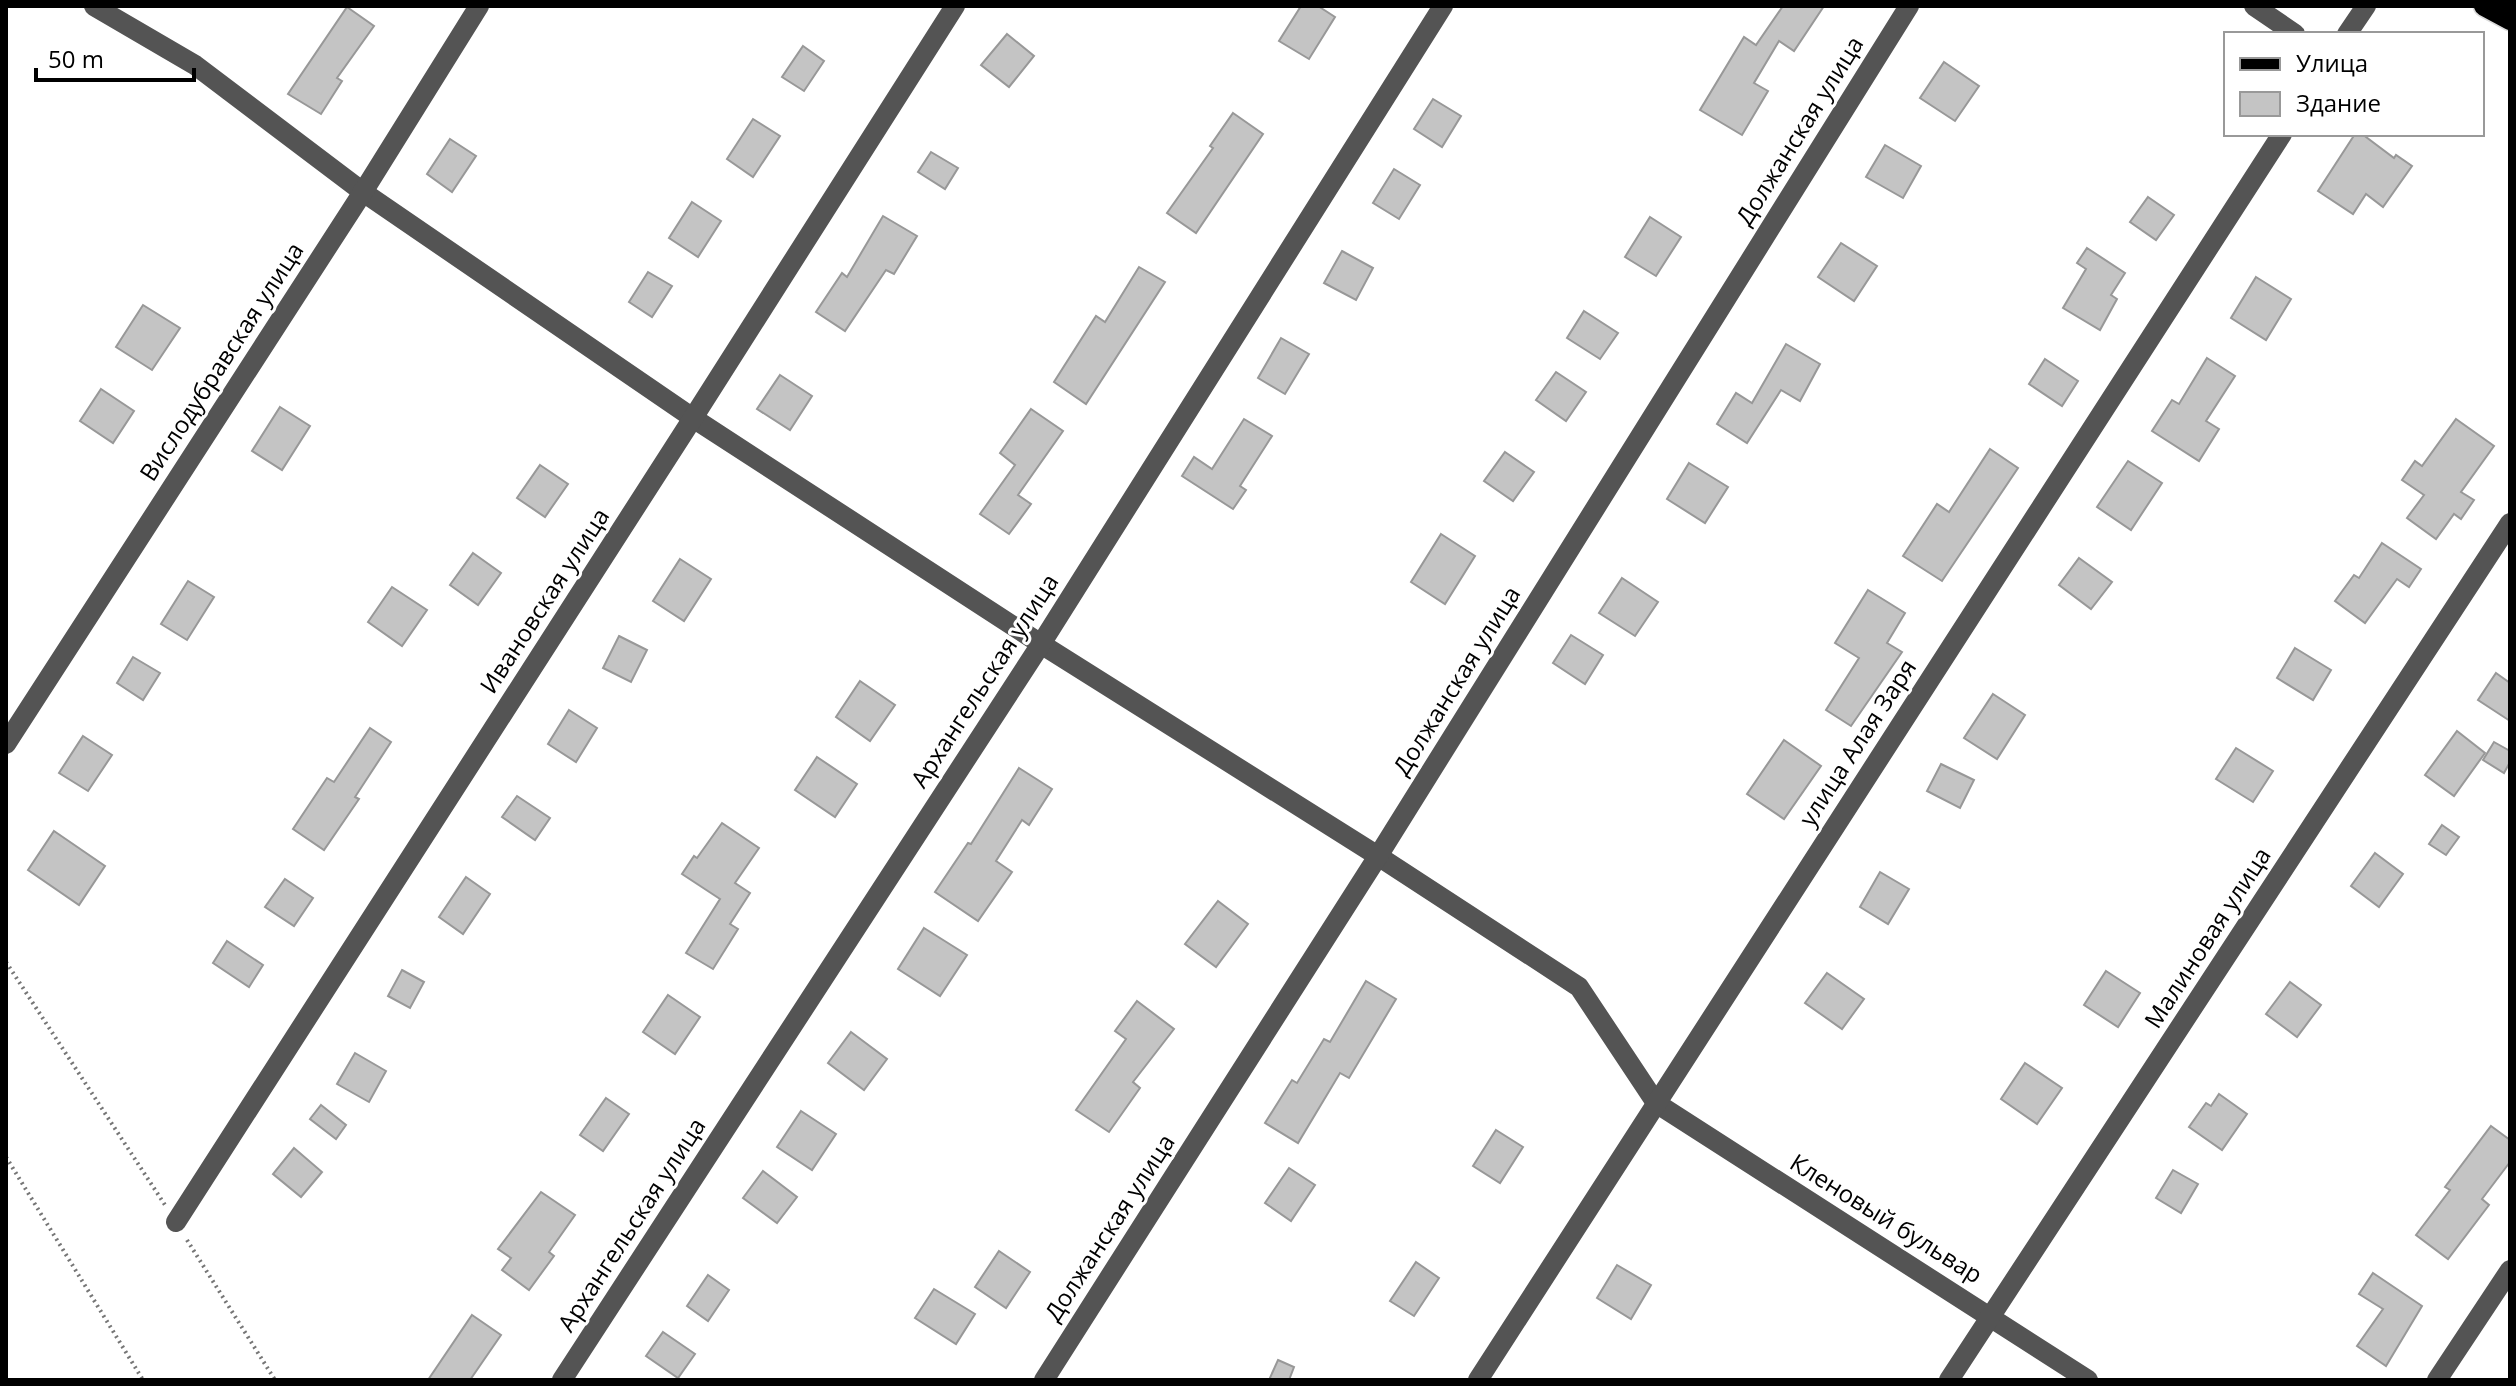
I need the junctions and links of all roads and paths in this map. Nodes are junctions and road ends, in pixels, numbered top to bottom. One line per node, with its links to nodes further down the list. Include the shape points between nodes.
1 (94, 6): 13 (street, via 195,65)
2 (479, 6): 13 (street, Вислодубравская улица)
3 (955, 6): 14 (street, Ивановская улица)
4 (1443, 6): 16 (street, Архангельская улица)
5 (1909, 6): 18 (street, Должанская улица)
6 (2254, 6): 10 (street)
7 (2366, 6): 11 (street)
8 (2484, 6): 9 (main road)
9 (2510, 20)
10 (2292, 32)
11 (2348, 32)
12 (2281, 136): 20 (street, улица Алая Заря)
13 (363, 192): 14 (street); 17 (street, Вислодубравская улица)
14 (693, 418): 16 (street); 22 (street, Ивановская улица)
15 (2510, 523): 24 (street, Малиновая улица)
16 (1041, 644): 18 (street); 27 (street, Архангельская улица)
17 (6, 744)
18 (1378, 856): 20 (street, via 1579,987); 28 (street, Должанская улица)
19 (6, 962): 22 (path)
20 (1656, 1103): 24 (street, Кленовый бульвар); 29 (street, улица Алая Заря)
21 (6, 1157): 25 (path)
22 (176, 1222): 26 (path)
23 (2510, 1270): 32 (street)
24 (1992, 1317): 30 (street, Малиновая улица); 31 (street, Кленовый бульвар)
25 (143, 1380)
26 (275, 1380)
27 (562, 1380)
28 (1044, 1380)
29 (1478, 1380)
30 (1949, 1380)
31 (2088, 1380)
32 (2437, 1380)

